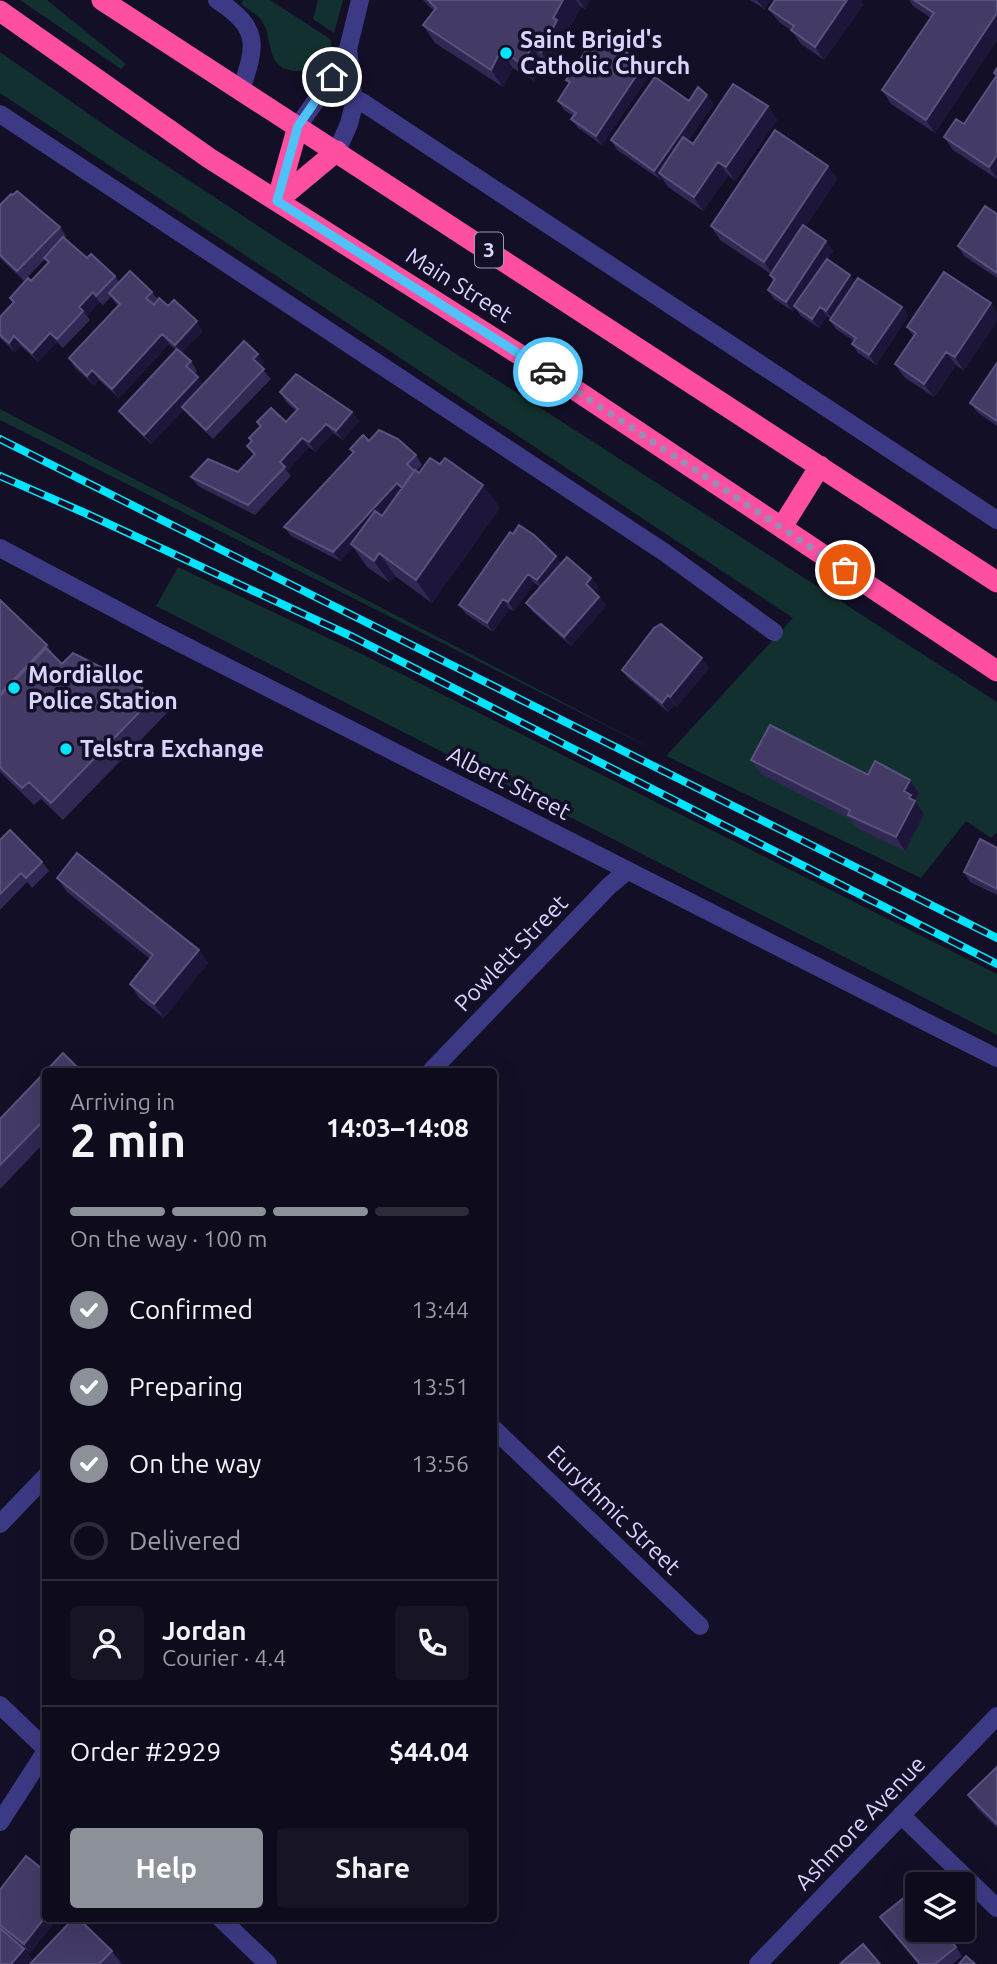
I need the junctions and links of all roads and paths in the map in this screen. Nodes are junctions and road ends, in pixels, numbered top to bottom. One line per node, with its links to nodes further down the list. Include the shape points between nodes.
1 (102, 0): 7 (highway, Main Street / 3)
2 (217, 0): 7 (street, via 242,19 251,36 253,49)
3 (360, 0): 5 (street)
4 (0, 11): 12 (highway, Main Street, via 165,129)
5 (348, 49): 6 (street); 8 (street)
6 (327, 85): 8 (street); 10 (street)
7 (241, 90): 10 (highway, Main Street / 3)
8 (355, 97): 11 (street); 14 (street)
9 (0, 114): 18 (street, via 664,552)
10 (298, 126): 11 (highway, Main Street / 3); 12 (highway)
11 (337, 151): 12 (highway); 13 (highway, Main Street / 3)
12 (277, 201): 15 (highway, Main Street)
13 (820, 466): 15 (highway); 17 (highway, Main Street / 3)
14 (997, 520)
15 (782, 527): 19 (highway, Main Street)
16 (0, 548): 20 (street, Albert Street)
17 (997, 582)
18 (774, 632)
19 (997, 671)
20 (627, 871): 21 (street, Albert Street); 22 (street, Powlett Street)
21 (997, 1058)
22 (434, 1068)
23 (497, 1432): 26 (street, Eurythmic Street)
24 (42, 1480): 25 (street)
25 (0, 1524)
26 (700, 1626)
27 (0, 1705): 29 (street)
28 (997, 1716): 31 (street, Ashmore Avenue)
29 (42, 1746)
30 (42, 1756): 32 (street)
31 (901, 1815): 33 (street); 36 (street, Ashmore Avenue)
32 (0, 1822)
33 (997, 1908)
34 (224, 1922): 35 (street)
35 (268, 1964)
36 (758, 1964)

